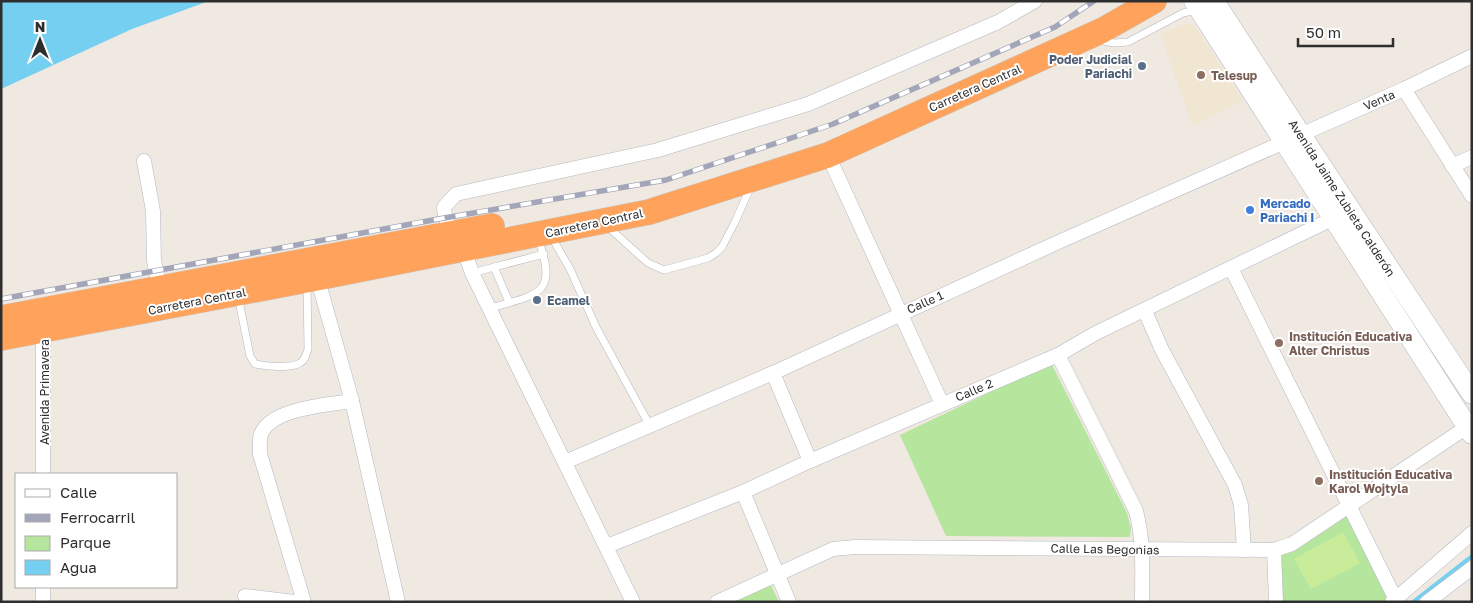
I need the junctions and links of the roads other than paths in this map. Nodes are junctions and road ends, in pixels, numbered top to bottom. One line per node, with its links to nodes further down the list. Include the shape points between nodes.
1 (1035, 1): 18 (street, via 998,22 808,104 658,150 456,194 444,207 444,218)
2 (1119, 1): 9 (highway, Carretera Central, via 836,136)
3 (1154, 1): 5 (highway, Carretera Central)
4 (1205, 3): 5 (lane, via 1128,42 1114,43); 8 (street, Avenida Jaime Zubieta Calderón)
5 (1086, 37): 9 (highway, Carretera Central)
6 (1472, 56): 7 (street, Venta)
7 (1404, 89): 8 (street, Venta); 12 (street)
8 (1293, 139): 16 (street, Avenida Jaime Zubieta Calderón); 28 (street, Calle 1); 34 (street, Avenida Jaime Zubieta Calderón)
9 (815, 153): 13 (highway, Carretera Central); 18 (highway, Carretera Central); 28 (street)
10 (1472, 157): 12 (street)
11 (144, 162): 23 (street, via 153,211 154,260)
12 (1452, 166): 14 (street)
13 (754, 178): 15 (highway, Carretera Central, via 649,212); 15 (lane, via 722,247 708,258 664,270 648,263)
14 (1472, 196)
15 (600, 218): 17 (highway, Carretera Central)
16 (1334, 218): 20 (street, Calle 2); 37 (street, Avenida Jaime Zubieta Calderón)
17 (543, 240): 18 (highway, Carretera Central); 19 (lane); 25 (lane, via 544,286 537,293); 38 (lane, via 570,269 596,327)
18 (457, 242): 21 (highway, Carretera Central); 22 (street)
19 (494, 267): 22 (lane); 25 (lane)
20 (1231, 268): 27 (street, Calle 2); 44 (street)
21 (312, 273): 23 (highway, Carretera Central); 24 (highway, Carretera Central); 24 (lane, via 308,349 299,364 267,367 255,364 250,356); 35 (street)
22 (472, 273): 26 (street)
23 (160, 289): 30 (highway, Carretera Central)
24 (237, 293): 30 (highway, Carretera Central)
25 (509, 302): 26 (lane)
26 (491, 308): 41 (street)
27 (1145, 311): 32 (street, Calle 2); 48 (street, via 1162,350 1235,485 1241,505)
28 (900, 314): 33 (street, Calle 1); 36 (street)
29 (1, 318): 30 (highway, Carretera Central)
30 (43, 320): 31 (highway, Carretera Central); 42 (street, Avenida Primavera)
31 (1, 338)
32 (1058, 355): 36 (street, Calle 2); 47 (street, via 1136,511)
33 (773, 374): 38 (street, Calle 1); 40 (street)
34 (1472, 395): 37 (street)
35 (352, 401): 57 (street, via 285,413 270,422 261,435 260,454); 58 (street)
36 (942, 404): 40 (street, Calle 2)
37 (1455, 407): 39 (street, Avenida Jaime Zubieta Calderón)
38 (650, 427): 41 (street, Calle 1)
39 (1469, 430): 44 (street, Calle Las Begonias)
40 (810, 461): 43 (street, Calle 2)
41 (564, 462): 46 (street)
42 (43, 473)
43 (743, 492): 46 (street, Calle 2); 51 (street)
44 (1350, 506): 49 (street, Calle Las Begonias, via 1292,544); 54 (street)
45 (1472, 533): 54 (street)
46 (607, 546): 59 (street)
47 (1142, 550): 48 (street, Calle Las Begonias); 51 (street, Calle Las Begonias, via 855,547 833,549); 62 (street)
48 (1244, 550): 49 (street, Calle Las Begonias)
49 (1274, 550): 63 (street)
50 (1472, 568): 64 (street)
51 (778, 575): 60 (street, Calle Las Begonias); 61 (street)
52 (43, 588): 55 (street)
53 (245, 596): 56 (street)
54 (1394, 600)
55 (43, 602)
56 (295, 602)
57 (304, 602)
58 (398, 602)
59 (634, 602)
60 (717, 602)
61 (789, 602)
62 (1142, 602)
63 (1276, 602)
64 (1427, 602)

